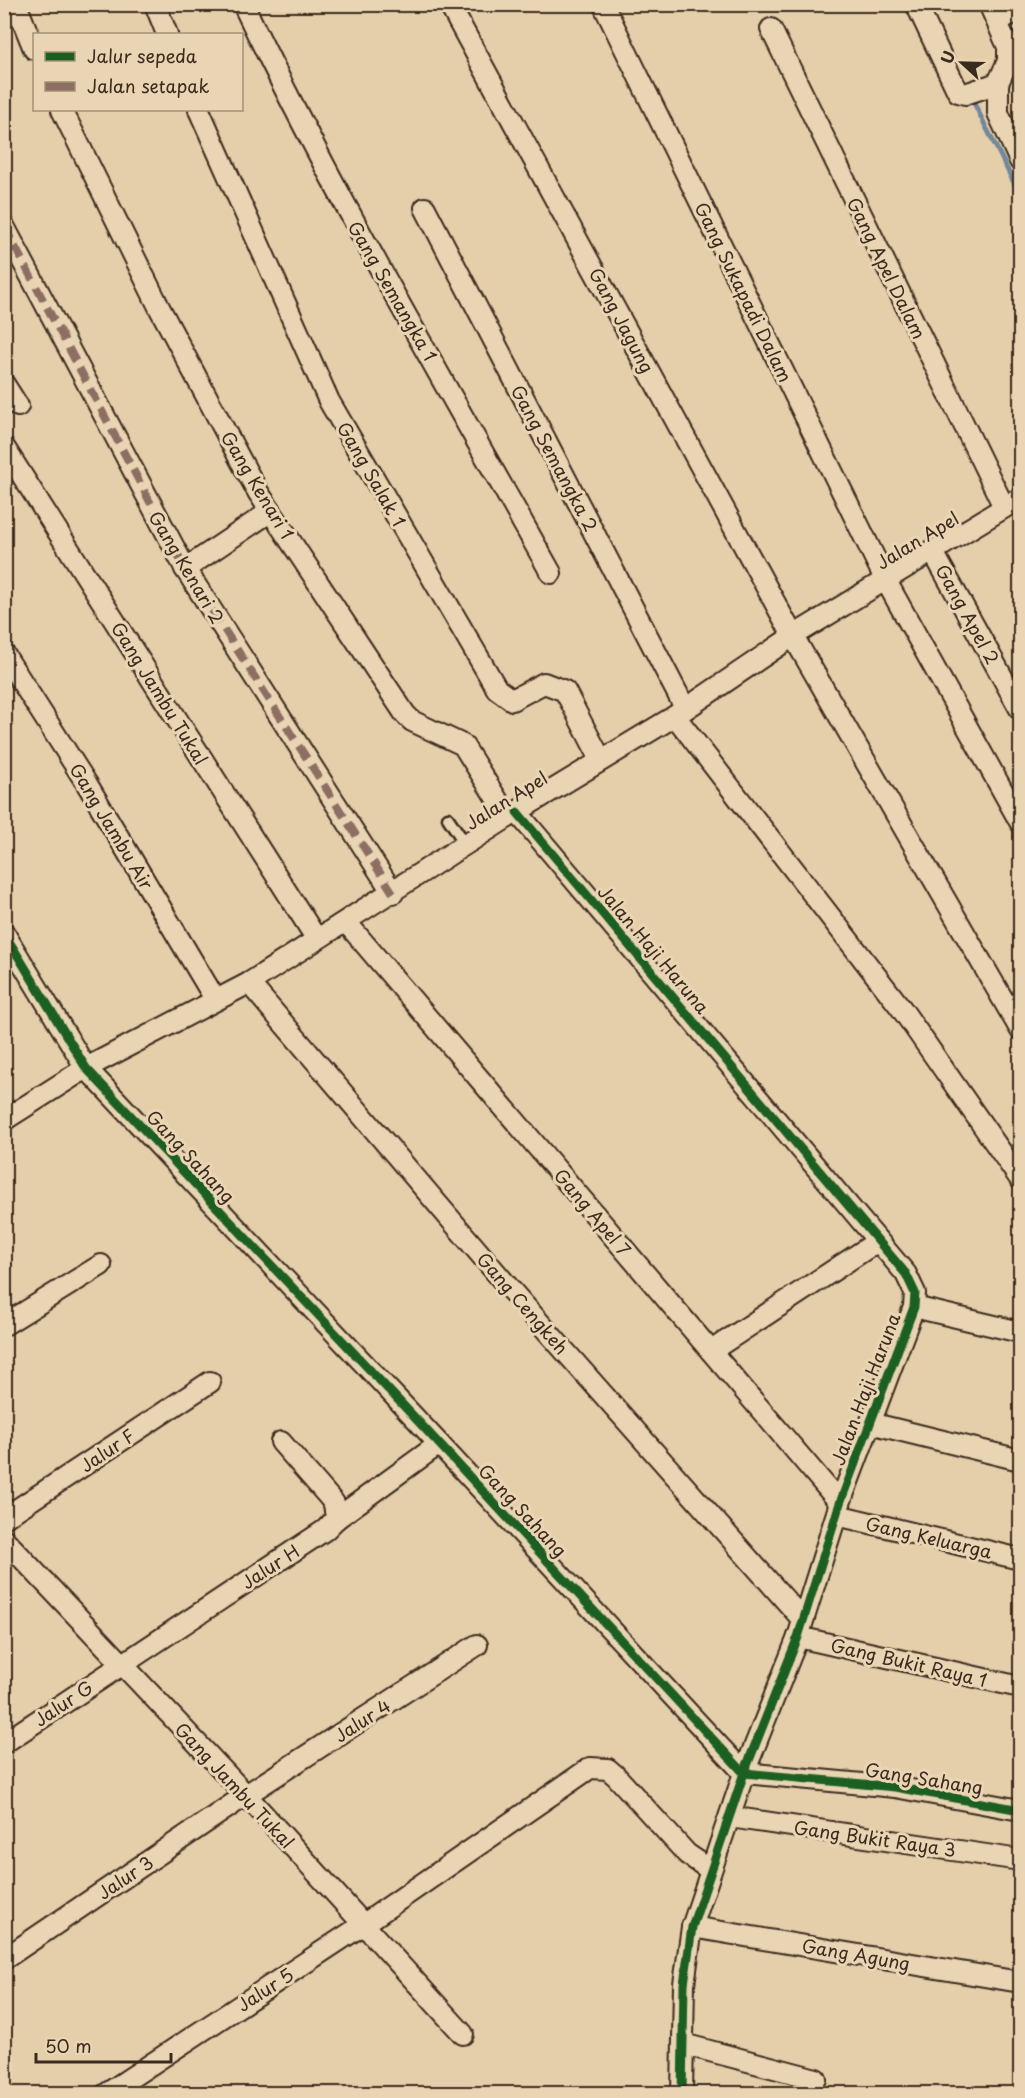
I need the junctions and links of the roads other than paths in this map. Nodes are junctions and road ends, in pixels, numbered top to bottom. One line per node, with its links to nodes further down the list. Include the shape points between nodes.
1 (16, 4): 11 (street)
2 (154, 4): 10 (street)
3 (243, 4): 25 (street, Gang Semangka 1, via 346,209)
4 (449, 4): 27 (street, Gang Jagung)
5 (603, 4): 26 (street, Gang Sukapadi Dalam)
6 (916, 4): 12 (street, via 958,92 972,93)
7 (1020, 10): 8 (street)
8 (993, 13): 12 (street, via 1008,47 1008,61)
9 (771, 29): 21 (street, Gang Apel Dalam)
10 (167, 33)
11 (33, 46)
12 (998, 83): 15 (street, via 998,113)
13 (62, 111): 22 (street, Gang Kenari 1, via 160,309)
14 (199, 111): 31 (street, Gang Salak 1, via 329,401 497,688 512,700 544,683 565,691)
15 (1020, 160)
16 (425, 208): 30 (street, Gang Semangka 2)
17 (4, 226): 24 (street, Gang Kenari 2)
18 (4, 384): 19 (street)
19 (18, 406)
20 (4, 447): 39 (street, Gang Jambu Tukal)
21 (1014, 506): 23 (street, Jalan Apel)
22 (271, 511): 24 (street); 32 (street, Gang Kenari 1, via 405,714 463,746)
23 (932, 550): 26 (street, Jalan Apel); 29 (street, Gang Apel 2)
24 (185, 568): 36 (street, Gang Kenari 2)
25 (551, 573)
26 (885, 579): 27 (street, Jalan Apel); 34 (street, Gang Sukapadi Dalam)
27 (793, 636): 30 (street, Jalan Apel); 42 (street, Gang Jagung)
28 (4, 654): 41 (street, Gang Jambu Air)
29 (1020, 709)
30 (680, 712): 31 (street, Jalan Apel); 45 (street, Gang Semangka 2, via 901,1008)
31 (601, 760): 32 (street, Jalan Apel)
32 (513, 815): 35 (street, Jalan Apel); 46 (street, Jalan Haji Haruna)
33 (448, 818): 35 (lane)
34 (1020, 822)
35 (466, 845): 36 (street, Jalan Apel)
36 (393, 893): 37 (street, Jalan Apel)
37 (346, 921): 39 (street, Jalan Apel); 51 (street, Gang Apel 7)
38 (4, 933): 43 (street, Gang Sahang)
39 (316, 938): 40 (street, Jalan Apel)
40 (249, 983): 41 (street, Jalan Apel); 62 (street, Gang Cengkeh)
41 (215, 999): 43 (street, Jalan Apel)
42 (1020, 1029)
43 (86, 1068): 44 (street, Jalan Apel); 55 (street, Gang Sahang)
44 (4, 1120)
45 (1020, 1179)
46 (878, 1241): 48 (street, Jalan Haji Haruna, via 913,1284); 51 (street)
47 (101, 1265): 49 (street)
48 (914, 1307): 50 (street); 53 (street, Jalan Haji Haruna)
49 (4, 1325)
50 (1020, 1332)
51 (711, 1351): 57 (street, Gang Apel 7)
52 (210, 1382): 58 (street, Jalur F)
53 (870, 1423): 56 (street); 57 (street, Jalan Haji Haruna)
54 (281, 1442): 59 (street, via 334,1503)
55 (440, 1444): 59 (street, Jalur H); 67 (street, Gang Sahang)
56 (1020, 1460)
57 (838, 1509): 61 (street, Gang Keluarga); 62 (street, Jalan Haji Haruna)
58 (4, 1518)
59 (336, 1520): 64 (street, Jalur H)
60 (4, 1539): 64 (street, Gang Jambu Tukal)
61 (1020, 1559)
62 (800, 1628): 65 (street, Gang Bukit Raya 1); 67 (street, Jalan Haji Haruna)
63 (477, 1645): 68 (street, Jalur 4)
64 (121, 1663): 66 (street, Jalur G); 68 (street, Gang Jambu Tukal)
65 (1020, 1687)
66 (4, 1743)
67 (744, 1773): 69 (street, Gang Sahang, via 894,1787); 70 (street, Jalan Haji Haruna)
68 (246, 1795): 73 (street, Gang Jambu Tukal); 75 (street, Jalur 3)
69 (1020, 1810)
70 (730, 1817): 71 (street, Gang Bukit Raya 3); 72 (street, Jalan Haji Haruna)
71 (1020, 1860)
72 (709, 1869): 73 (street, Jalur 5, via 687,1854 608,1769 590,1768); 74 (street, Jalan Haji Haruna)
73 (364, 1924): 77 (street, Gang Jambu Tukal); 80 (street, Jalur 5)
74 (692, 1926): 76 (street, Gang Agung); 78 (street, Jalan Haji Haruna, via 684,1984)
75 (4, 1959)
76 (1020, 1982)
77 (463, 2034)
78 (683, 2044): 79 (street); 81 (street, Jalan Haji Haruna)
79 (816, 2079)
80 (106, 2094)
81 (682, 2094)

